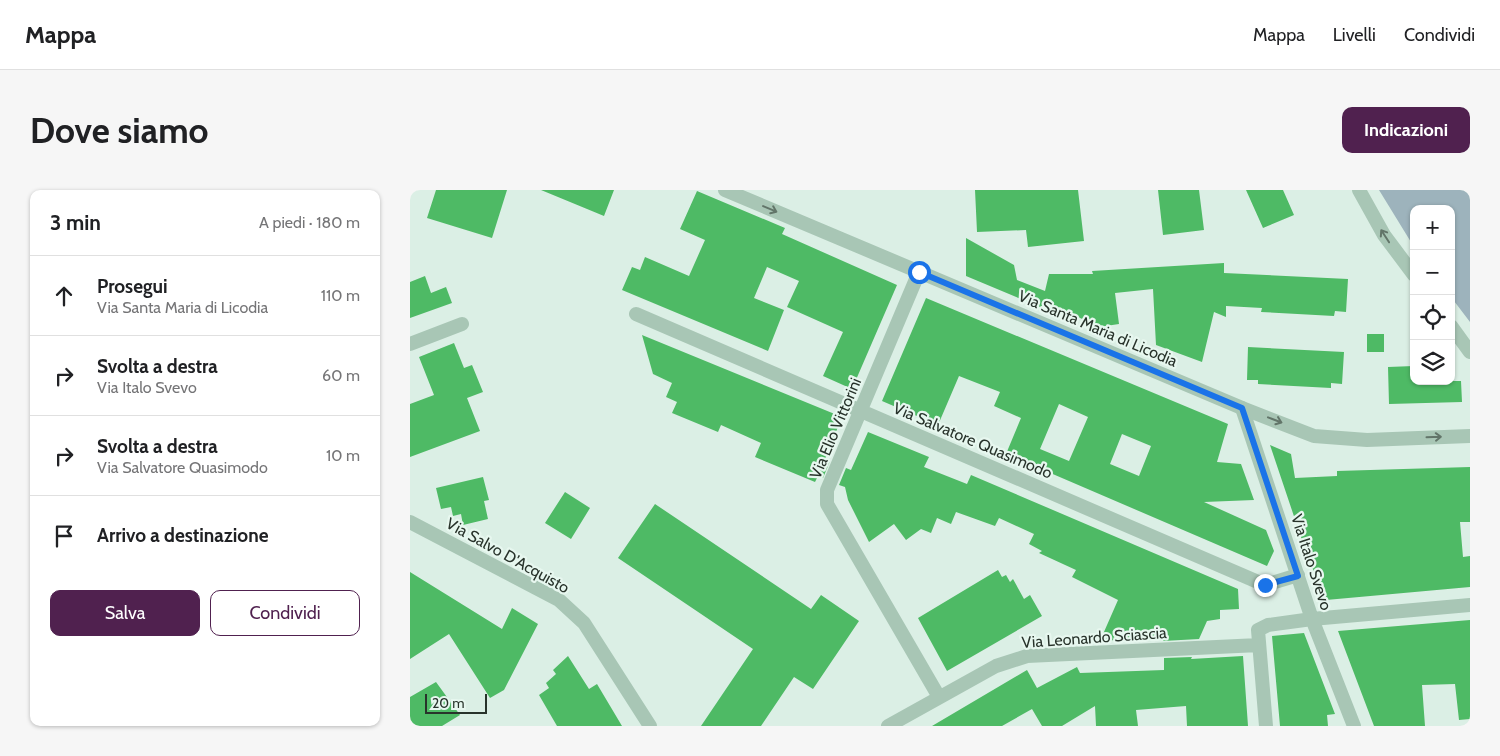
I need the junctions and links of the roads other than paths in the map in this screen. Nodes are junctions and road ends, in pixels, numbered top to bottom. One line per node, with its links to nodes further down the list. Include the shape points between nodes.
1 (725, 190): 4 (street, Via Santa Maria di Licodia, one-way to 4)
2 (1359, 190): 3 (street, one-way to 2, via 1384,235)
3 (1410, 270)
4 (919, 272): 10 (street, Via Santa Maria di Licodia); 11 (street, Via Elio Vittorini)
5 (636, 314): 11 (street, Via Salvatore Quasimodo)
6 (462, 324): 8 (street)
7 (1455, 331): 9 (street)
8 (410, 344)
9 (1470, 352)
10 (1242, 408): 12 (street, Via Santa Maria di Licodia, one-way to 12, via 1314,436 1367,440); 14 (street, Via Italo Svevo)
11 (862, 411): 14 (street, Via Salvatore Quasimodo, via 1265,585); 18 (street, Via Elio Vittorini, via 827,490 827,504)
12 (1470, 436)
13 (410, 522): 19 (street, Via Salvo D'Acquisto, via 559,600 584,623)
14 (1298, 576): 16 (street, Via Italo Svevo)
15 (1470, 605): 16 (street)
16 (1312, 619): 17 (street, via 1268,625 1258,630); 22 (street, Via Italo Svevo)
17 (1259, 644): 18 (street, Via Leonardo Sciascia, via 1027,656 996,666); 21 (street)
18 (938, 697): 20 (street, Via Leonardo Sciascia)
19 (650, 726)
20 (888, 726)
21 (1266, 726)
22 (1354, 726)

